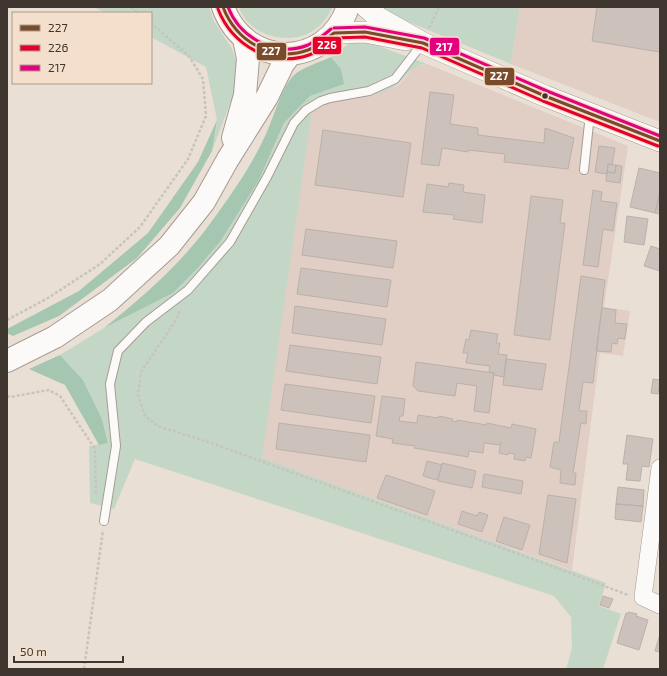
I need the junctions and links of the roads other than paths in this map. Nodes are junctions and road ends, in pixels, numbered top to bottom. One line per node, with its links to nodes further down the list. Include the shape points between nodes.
1 (223, 7): 5 (main road, via 234,29)
2 (348, 7): 4 (main road)
3 (366, 7): 6 (street, via 379,18)
4 (334, 33): 6 (street, via 365,32); 7 (main road, via 312,48)
5 (244, 39): 7 (main road, via 258,48 274,53); 10 (main road, via 248,58 244,95)
6 (423, 44): 8 (street); 14 (lane, via 395,79 369,91 321,101 306,110 294,123 230,242 188,290 146,322 118,351 110,384 116,446)
7 (291, 54): 10 (main road)
8 (591, 113): 9 (street); 11 (lane)
9 (660, 141)
10 (228, 158): 12 (main road, via 204,202 169,246 122,290 55,337)
11 (584, 170)
12 (7, 361)
13 (660, 468): 15 (street, via 643,597)
14 (104, 521)
15 (660, 605)

